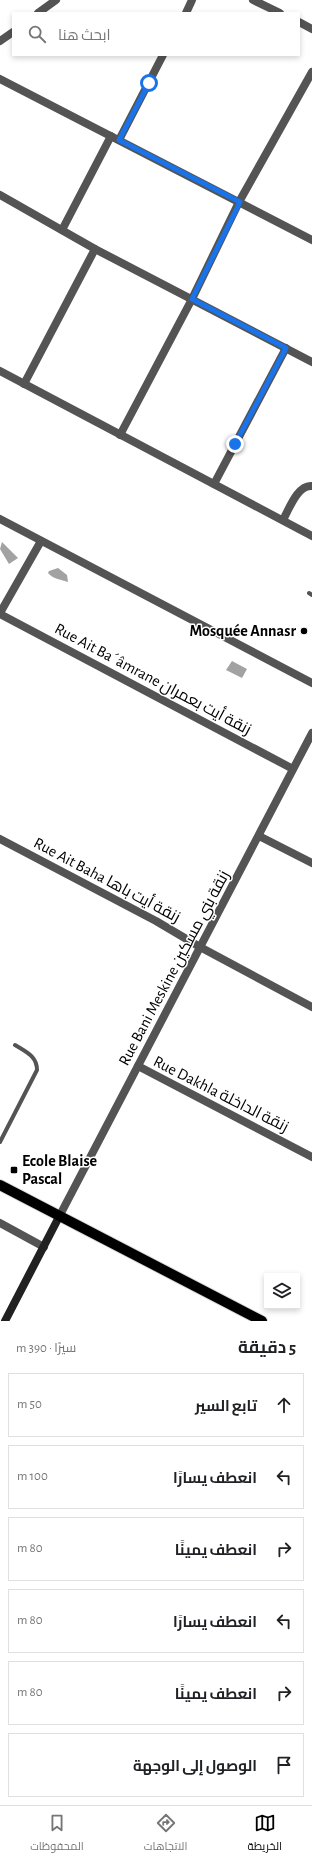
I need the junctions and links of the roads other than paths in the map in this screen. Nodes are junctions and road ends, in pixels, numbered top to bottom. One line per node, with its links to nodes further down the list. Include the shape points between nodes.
1 (56, 0): 4 (street)
2 (192, 0): 5 (street)
3 (253, 0): 6 (street)
4 (39, 12)
5 (186, 12)
6 (278, 12)
7 (300, 23): 8 (street)
8 (312, 29)
9 (12, 33): 10 (street)
10 (0, 41)
11 (163, 56): 15 (street)
12 (312, 72): 17 (street)
13 (0, 79): 14 (street)
14 (111, 136): 15 (street); 18 (street)
15 (119, 140): 17 (street)
16 (0, 195): 18 (street)
17 (240, 202): 19 (street); 21 (street)
18 (62, 230): 20 (street)
19 (312, 240)
20 (95, 249): 21 (street); 25 (street)
21 (192, 299): 22 (street); 26 (street)
22 (286, 348): 23 (street); 27 (street)
23 (312, 362)
24 (0, 371): 25 (street)
25 (24, 384): 26 (street)
26 (120, 435): 27 (street)
27 (214, 484): 30 (street)
28 (312, 486): 30 (street, via 301,489)
29 (0, 519): 32 (street)
30 (283, 520): 31 (street)
31 (312, 536)
32 (41, 541): 33 (street); 34 (street)
33 (0, 614): 36 (street, Rue Ait Ba´âmrane زنقة أيت بعمران)
34 (312, 683)
35 (312, 733): 36 (street, Rue Bani Meskine زنقة بني مسكين)
36 (293, 769): 37 (street, Rue Bani Meskine زنقة بني مسكين)
37 (259, 836): 39 (street); 40 (street, Rue Bani Meskine زنقة بني مسكين)
38 (0, 839): 40 (street, Rue Ait Baha زنقة أيت باها)
39 (312, 863)
40 (200, 947): 41 (street, Rue Ait Baha زنقة أيت باها); 43 (street, Rue Bani Meskine زنقة بني مسكين)
41 (312, 1007)
42 (15, 1045): 44 (lane, via 34,1058 37,1070)
43 (138, 1066): 45 (street, Rue Dakhla زنقة الداخلة); 47 (street, Rue Bani Meskine زنقة بني مسكين)
44 (0, 1142)
45 (312, 1157)
46 (0, 1185): 47 (main road)
47 (60, 1216): 49 (street); 51 (main road)
48 (0, 1223): 49 (street)
49 (44, 1247): 50 (street)
50 (5, 1321)
51 (262, 1321)

